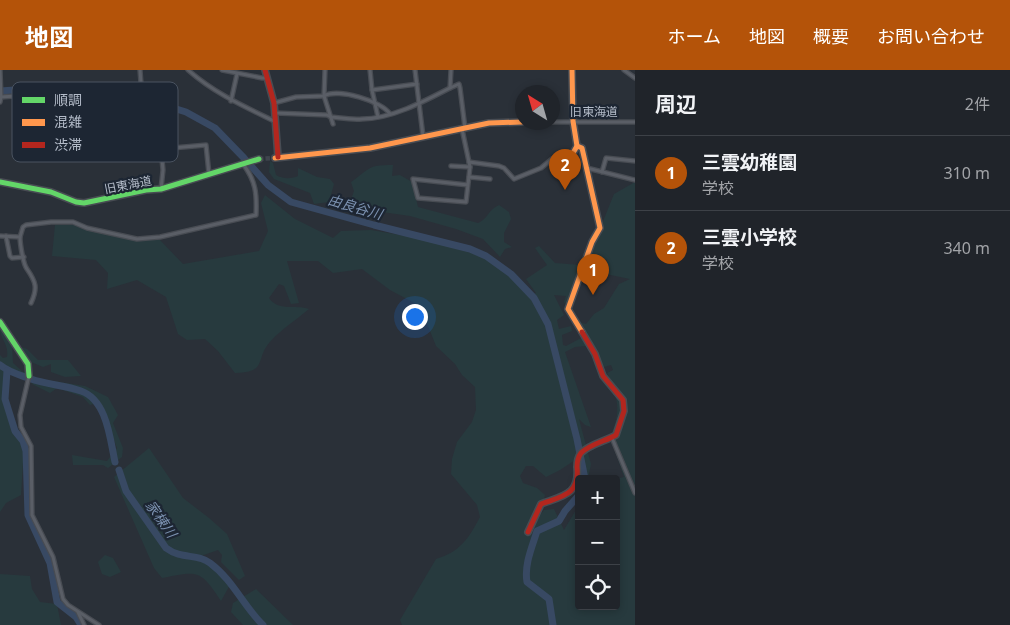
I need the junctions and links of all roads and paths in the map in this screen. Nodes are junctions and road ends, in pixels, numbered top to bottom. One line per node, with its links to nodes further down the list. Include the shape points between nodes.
1 (0, 70): 14 (street)
2 (188, 70): 21 (street)
3 (222, 70): 11 (street)
4 (265, 70): 12 (street)
5 (324, 70): 19 (street)
6 (370, 70): 17 (street)
7 (415, 70): 15 (street)
8 (450, 70): 16 (street)
9 (572, 70): 31 (street)
10 (624, 70): 13 (street)
11 (237, 74): 12 (street); 21 (street)
12 (267, 78): 24 (street)
13 (635, 78)
14 (0, 84): 20 (street)
15 (417, 84): 17 (street); 25 (street)
16 (450, 88): 25 (street); 36 (street, via 459,84)
17 (372, 90): 23 (street)
18 (12, 96): 20 (street)
19 (324, 96): 23 (street, via 335,92); 24 (street, via 296,97); 28 (street)
20 (1, 97): 22 (street)
21 (231, 101): 30 (street)
22 (0, 102)
23 (375, 102): 27 (street); 29 (street)
24 (274, 103): 26 (street)
25 (420, 104): 27 (street); 37 (street)
26 (275, 113): 28 (street); 30 (street)
27 (390, 114): 29 (street)
28 (331, 117): 29 (street, via 363,120); 35 (street)
29 (378, 117)
30 (274, 121): 37 (street, via 276,158 370,148)
31 (573, 121): 33 (street, 旧東海道); 34 (street, 旧東海道); 38 (street)
32 (515, 122): 36 (street)
33 (560, 122)
34 (635, 122)
35 (333, 124)
36 (464, 128): 37 (street); 44 (street)
37 (423, 136)
38 (577, 146): 40 (street); 48 (street, via 582,148)
39 (178, 147): 50 (street, via 206,145)
40 (573, 153): 44 (street, via 552,159 541,168 514,179 499,166)
41 (259, 159): 45 (street, 旧東海道)
42 (635, 161): 49 (street, via 606,158)
43 (162, 162): 56 (street)
44 (469, 162): 47 (street)
45 (243, 163): 50 (street, 旧東海道); 59 (street, via 257,194 256,215 152,238 137,239 73,222 26,225)
46 (451, 166): 47 (street)
47 (470, 167): 51 (street)
48 (587, 168): 49 (street); 64 (street, via 600,228 568,309 596,354 603,376 623,400 624,411)
49 (602, 172): 53 (street)
50 (209, 174): 56 (street, 旧東海道)
51 (468, 177): 52 (street); 55 (street)
52 (490, 179)
53 (635, 180)
54 (0, 182): 56 (street, 旧東海道, via 51,192 84,203)
55 (468, 185): 55 (street, via 466,202 418,198 412,180)
56 (161, 189)
57 (0, 236): 58 (street)
58 (6, 236): 59 (street); 60 (street, via 10,256)
59 (20, 237): 60 (street)
60 (24, 257): 61 (street, via 36,292)
61 (32, 303)
62 (0, 322): 63 (street, via 28,364)
63 (29, 378): 67 (street, via 20,415 21,427 31,446 32,515 53,557 62,599)
64 (612, 438): 65 (street); 66 (street, via 581,454 577,462 575,488 540,504)
65 (635, 493)
66 (528, 532)
67 (76, 610): 68 (street); 69 (street)
68 (84, 625)
69 (98, 625)

